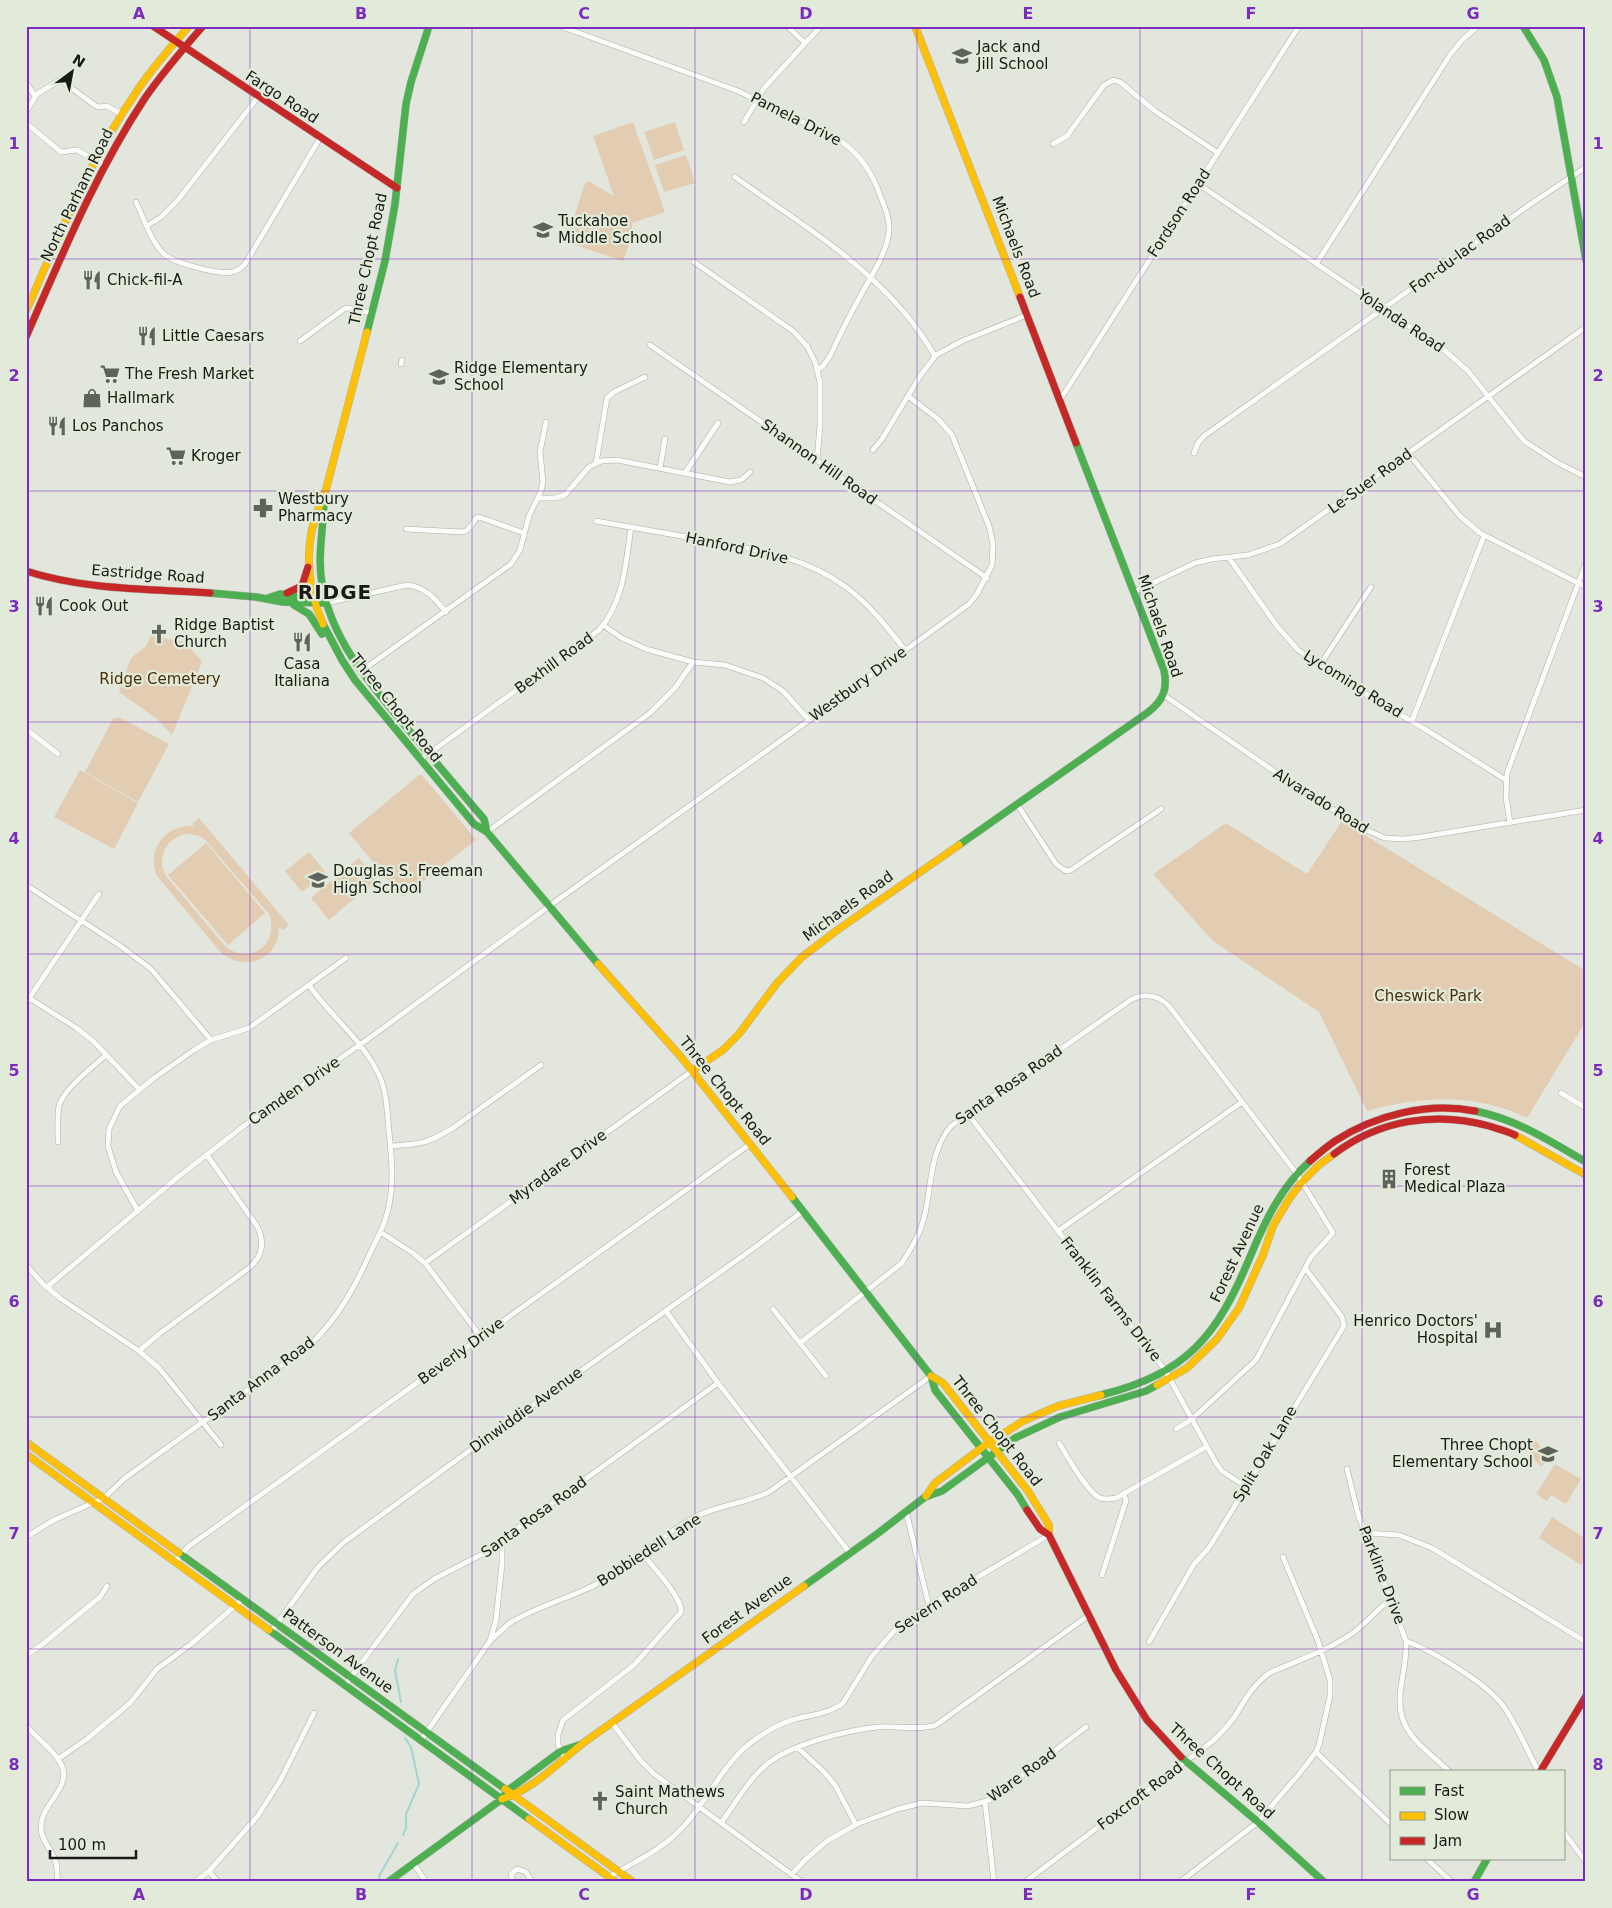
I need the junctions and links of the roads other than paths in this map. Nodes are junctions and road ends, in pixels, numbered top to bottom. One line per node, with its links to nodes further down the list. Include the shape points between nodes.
1 (154, 26): 12 (main road, Fargo Road)
2 (189, 26): 12 (main road, North Parham Road)
3 (203, 26): 14 (main road, North Parham Road)
4 (429, 26): 32 (main road, Three Chopt Road, via 406,104)
5 (560, 26): 18 (street, Pamela Drive)
6 (787, 26): 13 (street)
7 (821, 26): 13 (street)
8 (915, 26): 42 (main road, Michaels Road)
9 (1299, 26): 25 (street, Fordson Road)
10 (1478, 26): 37 (street, via 1450,55)
11 (1523, 26): 29 (main road, via 1537,46 1552,80)
12 (176, 41): 14 (main road, Fargo Road); 20 (main road, North Parham Road)
13 (805, 44): 18 (street)
14 (184, 47): 17 (main road, Fargo Road); 27 (main road, North Parham Road, via 143,101)
15 (26, 83): 16 (street)
16 (35, 96): 19 (street); 20 (street, via 58,81 96,106 111,108)
17 (258, 97): 23 (main road, Fargo Road); 34 (street, via 178,200)
18 (757, 99): 21 (street); 38 (street, Pamela Drive, via 846,144 860,156 870,172 889,226 886,244)
19 (26, 112)
20 (121, 114): 26 (main road, North Parham Road)
21 (744, 122)
22 (26, 123): 26 (street, via 61,152 77,150)
23 (320, 138): 32 (main road, Fargo Road); 34 (street, via 245,264 236,271 224,272 172,260 162,252)
24 (1053, 144): 25 (street, via 1066,136 1104,85 1114,80)
25 (1218, 153): 31 (street, Fordson Road)
26 (94, 160): 27 (street); 40 (main road, North Parham Road)
27 (104, 165): 44 (main road, North Parham Road)
28 (1586, 167): 29 (street, Fon-du-lac Road)
29 (1571, 177): 35 (main road); 39 (street, Fon-du-lac Road)
30 (735, 178): 38 (street, via 839,250)
31 (1198, 184): 37 (street, Yolanda Road); 52 (street, Fordson Road)
32 (397, 188): 41 (main road, Three Chopt Road)
33 (136, 202): 34 (street)
34 (147, 226)
35 (1586, 260)
36 (694, 262): 48 (street, via 793,331 807,346)
37 (1316, 264): 39 (street, Yolanda Road)
38 (870, 278): 47 (street, via 903,311); 48 (street, Pamela Drive, via 830,356)
39 (1384, 309): 51 (street, Yolanda Road, via 1457,361); 57 (street, Fon-du-lac Road, via 1204,436)
40 (26, 311)
41 (372, 313): 45 (street, via 344,309); 65 (main road, Three Chopt Road)
42 (1027, 315): 47 (street, via 962,341); 52 (main road, Michaels Road)
43 (1586, 327): 51 (street, Le-Suer Road)
44 (26, 337)
45 (300, 341)
46 (650, 345): 59 (street, Shannon Hill Road)
47 (935, 356): 50 (street)
48 (818, 370): 59 (street, via 821,402)
49 (645, 377): 60 (street, via 607,398)
50 (908, 396): 56 (street); 76 (street, Westbury Drive, via 944,425 957,444 992,537 993,557)
51 (1488, 396): 58 (street, Le-Suer Road); 64 (street, Yolanda Road, via 1524,441)
52 (1060, 400): 80 (main road, Michaels Road)
53 (546, 422): 66 (street, via 540,452 543,482)
54 (718, 424): 63 (street)
55 (665, 439): 61 (street)
56 (873, 450)
57 (1194, 453)
58 (1408, 453): 71 (street, via 1460,516); 72 (street, Le-Suer Road, via 1280,544)
59 (817, 460): 76 (street, Shannon Hill Road)
60 (596, 463): 61 (street, via 617,460); 66 (street, via 565,495)
61 (660, 468): 63 (street)
62 (750, 472): 63 (street, via 736,482)
63 (685, 473)
64 (1586, 476)
65 (324, 497): 74 (main road, Three Chopt Road, via 314,514); 83 (main road, Three Chopt Road, via 320,558)
66 (538, 498): 70 (street)
67 (596, 521): 68 (street, Hanford Drive)
68 (631, 527): 85 (street, Bexhill Road, via 620,591); 87 (street, Hanford Drive, via 769,552 803,562 833,578 862,600)
69 (406, 529): 70 (street, via 466,531 478,517)
70 (524, 533): 84 (street, via 520,550 511,564)
71 (1484, 536): 77 (street); 93 (street)
72 (1229, 558): 80 (street, Le-Suer Road, via 1195,563); 89 (street, Lycoming Road, via 1286,638)
73 (1586, 563): 77 (street)
74 (309, 564): 81 (main road, via 302,586); 82 (main road, Three Chopt Road)
75 (26, 572): 81 (main road, Eastridge Road, via 76,583)
76 (987, 578): 87 (street, Westbury Drive, via 969,604)
77 (1578, 583): 78 (street); 98 (street)
78 (1586, 586)
79 (1371, 587): 89 (street)
80 (1134, 592): 91 (main road, Michaels Road, via 1164,670)
81 (283, 598): 82 (main road, Eastridge Road); 86 (main road, via 309,613)
82 (315, 601): 83 (main road, Eastridge Road); 86 (main road, Three Chopt Road)
83 (326, 603): 84 (street, via 407,585 428,593); 90 (main road, Three Chopt Road, via 340,639)
84 (446, 612): 90 (street)
85 (603, 625): 88 (street, via 633,644); 96 (street, Bexhill Road, via 585,642)
86 (331, 643): 97 (main road, Three Chopt Road, via 356,683)
87 (905, 650): 92 (street, Westbury Drive)
88 (693, 662): 92 (street, via 725,666 763,678 783,690); 103 (street, via 676,688 650,712)
89 (1320, 665): 93 (street, Lycoming Road)
90 (360, 672): 96 (main road, Three Chopt Road)
91 (1165, 696): 99 (main road, Michaels Road, via 1148,713); 102 (street, Alvarado Road, via 1287,780 1375,835 1404,839)
92 (809, 720): 106 (street, Westbury Drive)
93 (1412, 721): 98 (street, Lycoming Road)
94 (26, 729): 95 (street)
95 (58, 754)
96 (429, 754): 97 (street, Bexhill Road); 103 (main road, Three Chopt Road, via 484,819)
97 (420, 760): 103 (main road, Three Chopt Road, via 474,824)
98 (1506, 780): 102 (street)
99 (1017, 804): 100 (street, via 1060,868 1066,870 1072,870); 116 (main road, Michaels Road, via 802,957 775,986 737,1037)
100 (1161, 809)
101 (1586, 810): 102 (street, Alvarado Road)
102 (1510, 823)
103 (488, 832): 106 (main road, Three Chopt Road)
104 (26, 885): 107 (street)
105 (99, 894): 107 (street)
106 (549, 906): 113 (street, Camden Drive); 116 (main road, Three Chopt Road)
107 (81, 920): 110 (street); 112 (street, via 151,969)
108 (346, 958): 109 (street)
109 (309, 985): 112 (street, via 250,1028); 113 (street, Santa Anna Road)
110 (28, 997): 111 (street); 114 (street, via 75,1027)
111 (26, 1003)
112 (210, 1040): 117 (street)
113 (359, 1045): 124 (street, Santa Anna Road, via 383,1086); 125 (street, Camden Drive)
114 (106, 1055): 117 (street); 122 (street, via 61,1100)
115 (541, 1065): 124 (street, via 438,1137 416,1145)
116 (692, 1071): 123 (main road, Three Chopt Road); 134 (street, Myradare Drive)
117 (139, 1089): 130 (street, via 115,1114 108,1140 116,1172)
118 (1561, 1094): 120 (street)
119 (1242, 1102): 121 (street, Santa Rosa Road, via 1169,1006 1158,998 1143,995 1132,999); 127 (street); 132 (street)
120 (1586, 1108)
121 (968, 1114): 132 (street, Franklin Farms Drive); 138 (street, Santa Rosa Road, via 951,1126 937,1148 924,1216 914,1244 902,1263)
122 (58, 1142)
123 (750, 1144): 131 (main road, Three Chopt Road); 141 (street, Beverly Drive)
124 (390, 1146): 133 (street, Santa Anna Road, via 391,1193)
125 (206, 1155): 130 (street, Camden Drive); 143 (street, via 257,1226 262,1238 261,1254 249,1268)
126 (1586, 1162): 127 (main road, Forest Avenue, via 1504,1118 1444,1108 1414,1110 1373,1120 1330,1145)
127 (1297, 1174): 129 (street); 144 (main road, Forest Avenue, via 1268,1215 1236,1293 1219,1321 1193,1351)
128 (1586, 1175): 129 (main road, Forest Avenue, via 1509,1132 1470,1121 1429,1118 1392,1125 1358,1139 1336,1152)
129 (1302, 1182): 136 (street, via 1333,1233); 147 (main road, Forest Avenue, via 1273,1226 1247,1294 1230,1323 1211,1347)
130 (138, 1211): 137 (street, Camden Drive)
131 (803, 1211): 138 (main road, Three Chopt Road); 140 (street, Dinwiddie Avenue)
132 (1058, 1231): 144 (street, Franklin Farms Drive)
133 (380, 1232): 134 (street); 150 (street, Santa Anna Road, via 352,1292 324,1332)
134 (425, 1263): 141 (street)
135 (26, 1265): 137 (street)
136 (1305, 1268): 149 (street, via 1256,1360); 163 (street, Split Oak Lane, via 1342,1317 1344,1326)
137 (47, 1288): 143 (street)
138 (866, 1291): 142 (street, Santa Rosa Road); 146 (main road, Three Chopt Road)
139 (773, 1309): 142 (street)
140 (666, 1311): 148 (street); 185 (street, Dinwiddie Avenue, via 343,1542 318,1567)
141 (481, 1337): 175 (street, Beverly Drive)
142 (800, 1343): 145 (street)
143 (139, 1351): 150 (street, via 170,1378)
144 (1165, 1370): 147 (street, Franklin Farms Drive); 153 (main road, Forest Avenue, via 1124,1389 1038,1414)
145 (826, 1376)
146 (931, 1376): 153 (main road, Three Chopt Road, via 943,1383); 157 (main road, Three Chopt Road, via 935,1390); 162 (street, Bobbiedell Lane)
147 (1171, 1378): 149 (street, Franklin Farms Drive); 158 (main road, Forest Avenue, via 1132,1396 1047,1422)
148 (718, 1383): 162 (street); 172 (street, Santa Rosa Road)
149 (1191, 1420): 151 (street); 156 (street, Franklin Farms Drive)
150 (203, 1422): 155 (street); 166 (street, Santa Anna Road, via 125,1478)
151 (1176, 1429)
152 (26, 1442): 166 (main road, Patterson Avenue)
153 (990, 1443): 157 (main road, Forest Avenue); 158 (main road, Three Chopt Road)
154 (1059, 1443): 164 (street, via 1093,1494 1108,1500)
155 (222, 1446)
156 (1206, 1446): 163 (street, Franklin Farms Drive, via 1222,1470); 164 (street)
157 (982, 1449): 160 (main road, Three Chopt Road); 165 (main road, Forest Avenue, via 935,1483)
158 (997, 1451): 160 (main road, Forest Avenue); 170 (main road, Three Chopt Road, via 1039,1507 1049,1525)
159 (26, 1454): 167 (main road, Patterson Avenue)
160 (988, 1457): 165 (main road, Forest Avenue, via 942,1491); 170 (main road, Three Chopt Road, via 1040,1529)
161 (1347, 1468): 169 (street, Parkline Drive)
162 (791, 1476): 173 (street); 174 (street, Bobbiedell Lane, via 756,1498 699,1515)
163 (1246, 1486): 189 (street, Split Oak Lane, via 1208,1549 1194,1564)
164 (1124, 1493): 178 (street, via 1126,1501)
165 (925, 1496): 168 (main road, Forest Avenue)
166 (104, 1498): 167 (street, Santa Anna Road); 175 (main road, Patterson Avenue)
167 (94, 1503): 171 (street, Santa Anna Road, via 54,1520); 177 (main road, Patterson Avenue)
168 (906, 1511): 173 (main road, Forest Avenue); 183 (street)
169 (1365, 1533): 181 (street, Parkline Drive); 190 (street, via 1399,1536 1432,1548)
170 (1049, 1535): 183 (street, Severn Road); 184 (main road, Three Chopt Road)
171 (26, 1538)
172 (502, 1541): 187 (street, via 496,1620); 193 (street, Santa Rosa Road, via 413,1594)
173 (850, 1552): 197 (main road, Forest Avenue)
174 (642, 1553): 187 (street, Bobbiedell Lane, via 596,1584 508,1624); 204 (street, via 682,1606 679,1615 634,1665 563,1720 558,1735)
175 (181, 1554): 177 (street, Beverly Drive); 180 (main road, Patterson Avenue)
176 (1282, 1557): 191 (street)
177 (175, 1562): 182 (main road, Patterson Avenue)
178 (1102, 1576)
179 (107, 1586): 192 (street, via 100,1597)
180 (242, 1599): 182 (street); 185 (main road, Patterson Avenue)
181 (1391, 1599): 188 (street, Parkline Drive); 191 (street, Foxcroft Road, via 1351,1634)
182 (235, 1606): 186 (main road, Patterson Avenue); 206 (street, via 157,1669 124,1709)
183 (929, 1606): 216 (street, Severn Road, via 885,1640 843,1703 834,1709 781,1724 762,1734 741,1752)
184 (1089, 1615): 203 (street, via 931,1727 878,1727 837,1735); 208 (main road, Three Chopt Road, via 1136,1704)
185 (277, 1624): 186 (street, Dinwiddie Avenue); 193 (main road, Patterson Avenue)
186 (271, 1632): 194 (main road, Patterson Avenue)
187 (490, 1641): 200 (street)
188 (1406, 1641): 209 (street, via 1399,1710 1413,1737); 210 (street, Parkline Drive, via 1492,1693 1506,1709)
189 (1149, 1642)
190 (1586, 1642)
191 (1322, 1651): 205 (street, via 1330,1690); 208 (street, Foxcroft Road, via 1269,1673 1252,1690 1225,1729)
192 (26, 1655)
193 (351, 1677): 194 (street, Santa Rosa Road); 200 (main road, Patterson Avenue)
194 (345, 1685): 201 (main road, Patterson Avenue)
195 (1586, 1696): 211 (main road)
196 (314, 1713): 227 (street, via 270,1798)
197 (612, 1723): 202 (main road, Forest Avenue); 216 (street, via 650,1770)
198 (26, 1725): 206 (street)
199 (1086, 1727): 215 (street, Ware Road)
200 (426, 1732): 201 (street); 212 (main road, Patterson Avenue)
201 (421, 1740): 214 (main road, Patterson Avenue)
202 (584, 1743): 204 (main road, Forest Avenue); 207 (main road, Forest Avenue)
203 (798, 1748): 218 (street, via 780,1755 762,1768); 220 (street, via 835,1785)
204 (561, 1751): 207 (street); 212 (main road, Forest Avenue)
205 (1316, 1752): 217 (street); 219 (street)
206 (58, 1759): 230 (street, via 64,1774 63,1782 43,1815 40,1829 56,1862)
207 (565, 1760): 213 (main road, Forest Avenue)
208 (1186, 1761): 217 (main road, Three Chopt Road); 241 (street, Foxcroft Road)
209 (1448, 1770)
210 (1539, 1770)
211 (1541, 1770)
212 (507, 1791): 213 (main road, Patterson Avenue); 214 (main road, Forest Avenue)
213 (515, 1796): 214 (main road, Forest Avenue); 226 (main road, Patterson Avenue)
214 (502, 1799): 225 (main road, Forest Avenue); 229 (main road, Patterson Avenue)
215 (985, 1802): 220 (street, Ware Road, via 968,1806 910,1805); 240 (street)
216 (699, 1807): 218 (street); 226 (street, Severn Road, via 667,1842)
217 (1258, 1822): 242 (street); 243 (main road, Three Chopt Road)
218 (722, 1823): 228 (street)
219 (1390, 1823)
220 (856, 1825): 228 (street, Ware Road, via 817,1849)
221 (1564, 1833): 224 (street)
222 (1428, 1860): 244 (street)
223 (1487, 1860): 245 (main road)
224 (1585, 1861)
225 (414, 1864): 233 (main road, Forest Avenue); 234 (street)
226 (618, 1871): 229 (street, Severn Road); 238 (main road, Patterson Avenue)
227 (209, 1872): 231 (street); 232 (street)
228 (792, 1874): 239 (street)
229 (609, 1877): 237 (main road, Patterson Avenue)
230 (57, 1882)
231 (194, 1882)
232 (218, 1882)
233 (388, 1882)
234 (426, 1882)
235 (513, 1882): 236 (street, via 511,1874 517,1869 526,1872)
236 (532, 1882)
237 (616, 1882)
238 (633, 1882)
239 (802, 1882)
240 (994, 1882)
241 (1025, 1882)
242 (1180, 1882)
243 (1324, 1882)
244 (1452, 1882)
245 (1474, 1882)

